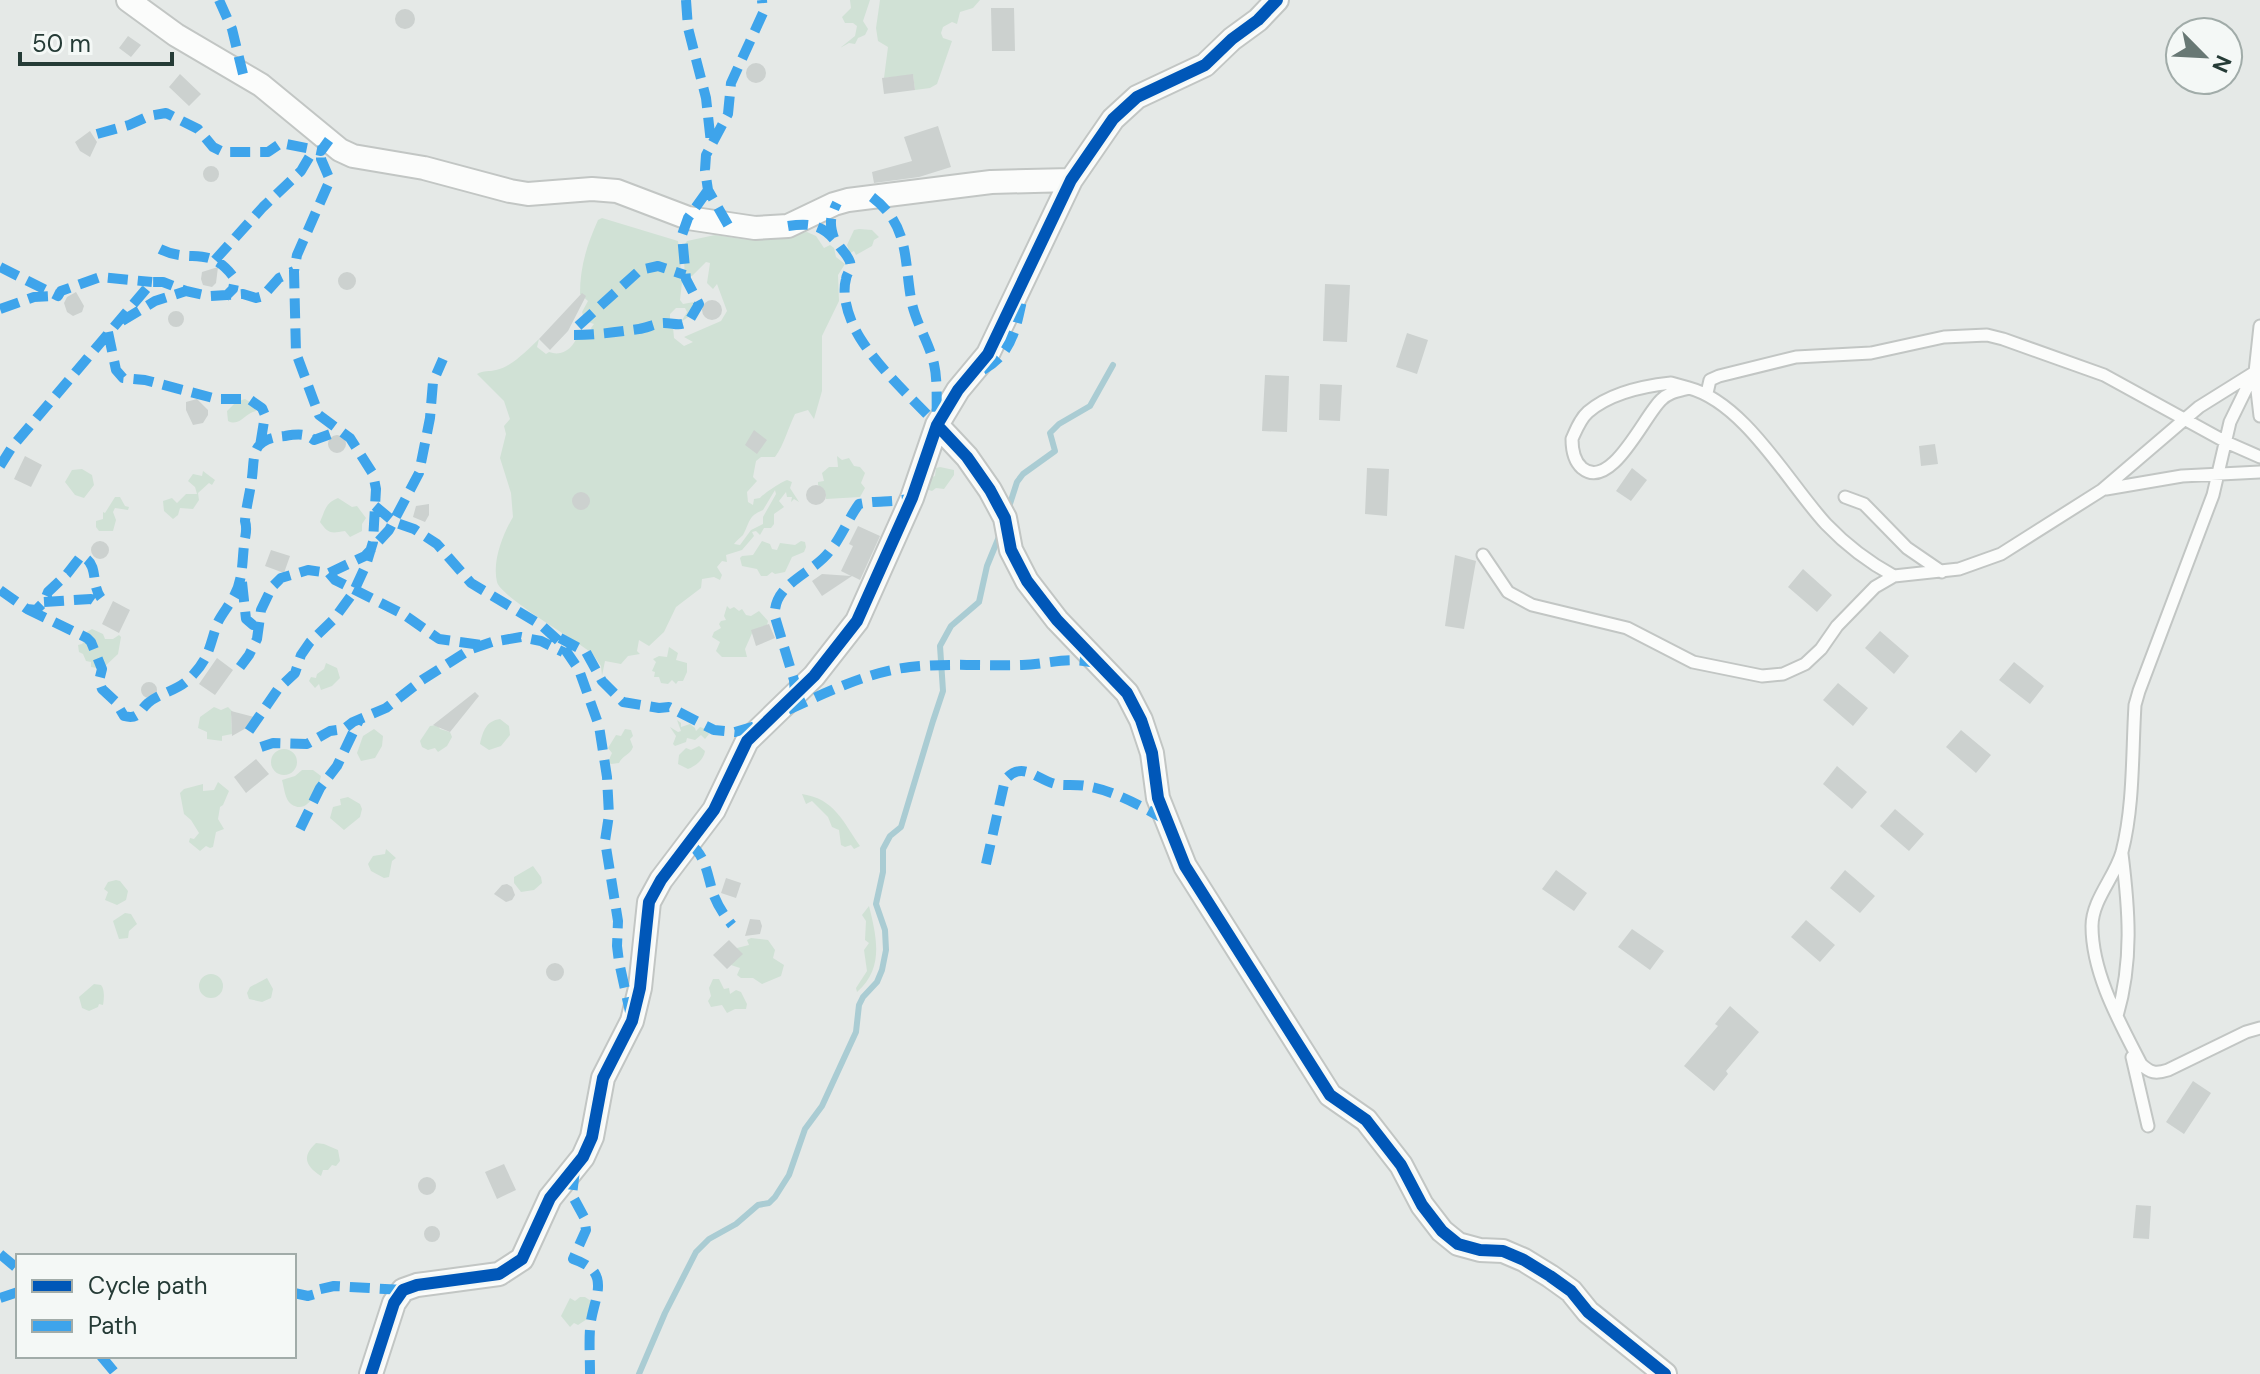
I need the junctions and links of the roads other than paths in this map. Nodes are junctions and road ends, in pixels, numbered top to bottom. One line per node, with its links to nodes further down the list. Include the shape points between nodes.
1 (128, 0): 3 (street, via 261,85 340,150 510,191 617,191 688,218 755,228 788,226 848,200 991,182)
2 (1277, 0): 3 (street, via 1205,65 1137,97 1113,119)
3 (1071, 180): 10 (street, via 988,354)
4 (2260, 326): 5 (lane)
5 (2255, 372): 8 (lane); 9 (lane); 11 (lane)
6 (1689, 388): 6 (lane, via 1671,383 1644,386 1587,413 1572,439 1577,464 1586,472 1603,471 1657,404 1674,391); 7 (lane)
7 (1707, 393): 9 (lane, via 1710,380 1719,376 1796,357 1871,353 1944,337 1987,335 2104,375); 19 (lane, via 1768,449 1847,545)
8 (2260, 416)
9 (2186, 419): 11 (lane); 15 (lane)
10 (937, 425): 25 (street, via 917,486 857,621 814,676 747,741 714,810 649,902 632,1021 603,1078 583,1157 550,1198 522,1259 499,1274 403,1290); 26 (street, via 990,490 1027,581 1127,693 1141,720 1158,798 1185,866 1330,1095 1366,1120 1442,1231 1458,1244 1503,1251 1550,1276)
11 (2226, 442): 12 (lane); 13 (lane)
12 (2260, 457)
13 (2219, 472): 14 (lane); 15 (lane); 20 (lane, via 2135,705)
14 (2260, 472)
15 (2102, 490): 18 (lane, via 2001,554)
16 (1845, 497): 18 (lane, via 1864,504 1907,548)
17 (1483, 555): 19 (lane, via 1508,592 1532,605 1627,628 1693,662 1762,676 1805,664 1875,587)
18 (1942, 572): 19 (lane)
19 (1894, 576)
20 (2122, 852): 21 (lane, via 2130,938); 21 (lane, via 2092,924 2096,955)
21 (2117, 1016): 23 (lane)
22 (2260, 1028): 23 (lane, via 2158,1073 2141,1064)
23 (2129, 1040): 24 (lane)
24 (2148, 1126)
25 (371, 1374)
26 (1665, 1374)

